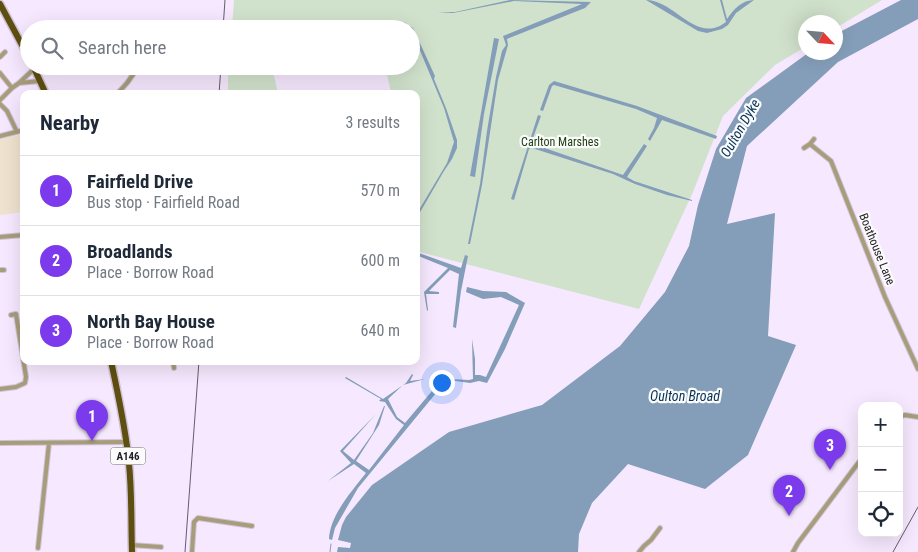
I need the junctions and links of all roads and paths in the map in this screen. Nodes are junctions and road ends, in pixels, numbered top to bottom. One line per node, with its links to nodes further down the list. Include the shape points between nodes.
1 (0, 4): 2 (highway)
2 (20, 41)
3 (0, 73): 9 (street)
4 (26, 75): 8 (street)
5 (37, 75): 7 (highway)
6 (132, 75): 11 (street)
7 (40, 81): 8 (street); 10 (highway)
8 (19, 83): 9 (street)
9 (12, 88): 12 (street)
10 (44, 90)
11 (120, 90)
12 (0, 100)
13 (0, 104): 15 (street)
14 (20, 131): 15 (street)
15 (17, 132): 16 (street)
16 (0, 136)
17 (814, 139): 18 (street)
18 (810, 144): 19 (street); 26 (street, Boathouse Lane, via 831,161)
19 (804, 148)
20 (20, 235): 21 (street)
21 (0, 237)
22 (11, 315): 23 (street, via 19,313)
23 (20, 322)
24 (25, 365): 27 (street, via 25,383)
25 (112, 365): 30 (highway, A146)
26 (918, 369)
27 (0, 389)
28 (903, 416): 29 (street)
29 (918, 417)
30 (126, 442): 32 (street); 38 (highway, A146)
31 (0, 443): 32 (street)
32 (49, 443): 37 (street)
33 (858, 463): 41 (street)
34 (252, 526): 39 (street, via 198,518 194,522)
35 (660, 528): 40 (street)
36 (161, 547): 38 (street)
37 (38, 548)
38 (132, 548)
39 (192, 552)
40 (639, 552)
41 (793, 552)

